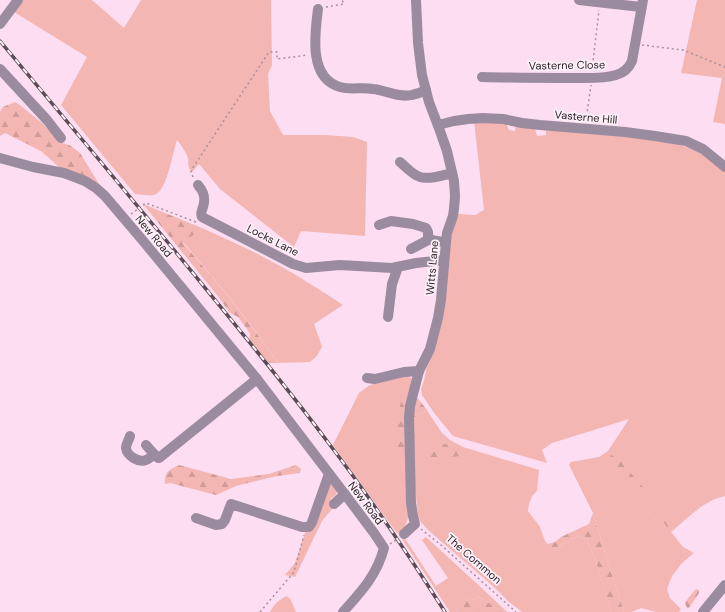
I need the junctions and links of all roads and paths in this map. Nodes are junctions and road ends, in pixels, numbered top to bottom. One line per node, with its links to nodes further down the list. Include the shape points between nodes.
1 (18, 0): 8 (street)
2 (342, 0): 7 (path, via 344,4)
3 (416, 0): 15 (street, Witts Lane, via 419,50)
4 (579, 0): 5 (street)
5 (600, 2): 6 (street); 14 (path)
6 (642, 3): 9 (street, Vasterne Close)
7 (318, 8): 10 (street, via 321,21)
8 (0, 24)
9 (636, 44): 11 (path, via 683,50); 14 (street, Vasterne Close, via 632,61 626,70 615,75)
10 (316, 54): 15 (street, via 321,71 328,80 338,86 408,96); 23 (path, via 277,58 277,52 269,52 192,169)
11 (725, 67)
12 (0, 69): 18 (street)
13 (482, 77): 14 (street, Vasterne Close)
14 (591, 78): 17 (path)
15 (426, 90): 16 (street, Witts Lane)
16 (438, 125): 17 (street, Vasterne Hill, via 483,118); 22 (street, Witts Lane)
17 (585, 129): 21 (street, Vasterne Hill, via 686,141 703,149)
18 (61, 138)
19 (0, 158): 25 (street, New Road, via 64,173 85,181 105,196)
20 (400, 162): 22 (street, via 406,173 424,178)
21 (725, 166)
22 (452, 173): 28 (street, Witts Lane, via 455,203)
23 (198, 185): 24 (street, via 203,190 205,199)
24 (201, 216): 25 (path, via 196,222 146,203); 31 (street, Locks Lane, via 293,264 306,268 340,265)
25 (125, 219): 35 (street, New Road)
26 (379, 225): 27 (street, via 391,221 424,227)
27 (430, 239): 28 (street); 29 (street)
28 (446, 242): 30 (street, Witts Lane)
29 (411, 249)
30 (444, 260): 31 (street, Locks Lane, via 416,262); 33 (street, Witts Lane, via 438,318 430,349)
31 (398, 267): 32 (street, via 392,284)
32 (388, 316)
33 (419, 371): 34 (street, via 375,379); 43 (street, Witts Lane, via 409,418 411,502)
34 (367, 378)
35 (257, 379): 38 (street, via 159,458); 39 (street, New Road)
36 (130, 436): 38 (street, via 126,448 128,453 140,460 147,460)
37 (146, 445): 38 (street)
38 (154, 454)
39 (329, 474): 40 (street, New Road); 44 (street, via 312,522)
40 (345, 494): 41 (street); 46 (street, New Road)
41 (334, 504)
42 (196, 518): 44 (street, via 216,525 222,524 226,520 231,504)
43 (415, 524): 45 (street); 50 (path, The Common)
44 (306, 527): 48 (path, via 296,569)
45 (404, 534): 46 (path)
46 (386, 546): 49 (street, via 370,580)
47 (725, 585): 51 (street)
48 (260, 612)
49 (343, 612)
50 (516, 612)
51 (703, 612)

